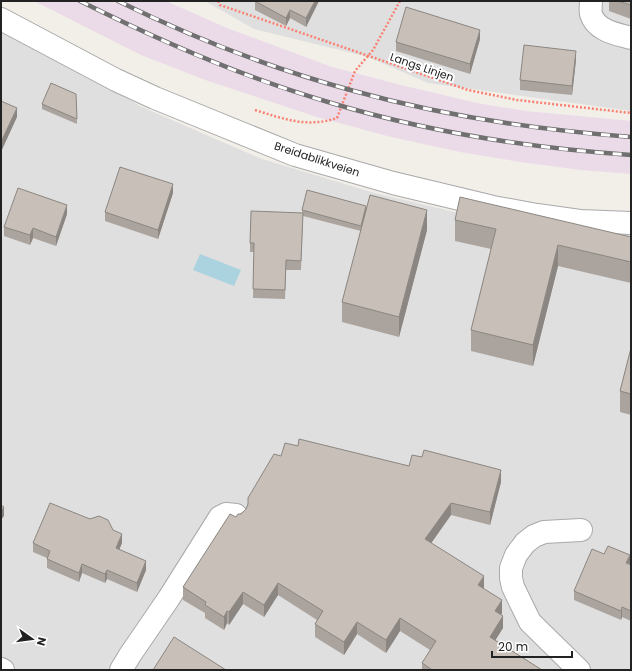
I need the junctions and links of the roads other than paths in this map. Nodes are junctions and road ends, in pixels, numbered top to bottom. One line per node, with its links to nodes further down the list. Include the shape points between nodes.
1 (590, 1): 3 (street, via 591,14 599,26)
2 (1, 19): 4 (street, Breidablikkveien, via 155,98 296,155 393,183 537,215 580,221)
3 (631, 38)
4 (631, 223)
5 (236, 515): 7 (street, via 226,514 220,517)
6 (580, 530): 8 (street, via 544,532 534,536 516,555 511,568 513,587 530,622)
7 (122, 670)
8 (579, 670)

